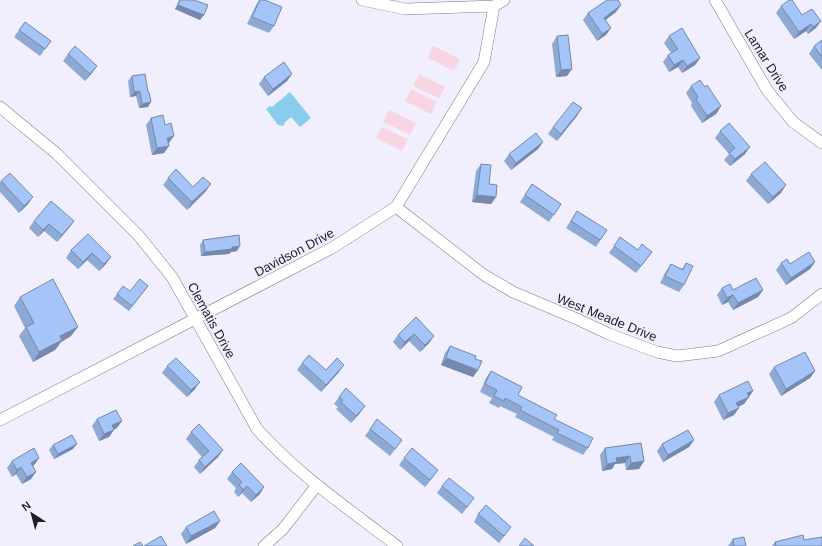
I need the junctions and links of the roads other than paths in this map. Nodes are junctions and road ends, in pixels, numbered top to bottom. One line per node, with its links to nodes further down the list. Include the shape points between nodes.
1 (362, 0): 4 (street, via 405,9)
2 (504, 0): 4 (street)
3 (715, 0): 6 (street, Lamar Drive, via 767,90 793,122)
4 (494, 6): 7 (street, Davidson Drive, via 484,62)
5 (0, 107): 9 (street, Clematis Drive, via 57,154 139,236 172,277)
6 (822, 143)
7 (396, 207): 8 (street, West Meade Drive, via 484,275 513,292 657,352 677,356 718,351 791,318); 9 (street, Davidson Drive, via 332,248)
8 (822, 294)
9 (196, 320): 10 (street, Davidson Drive); 11 (street, Clematis Drive, via 257,429)
10 (0, 420)
11 (316, 485): 12 (street, via 283,529); 13 (street, Clematis Drive)
12 (264, 546)
13 (396, 546)

